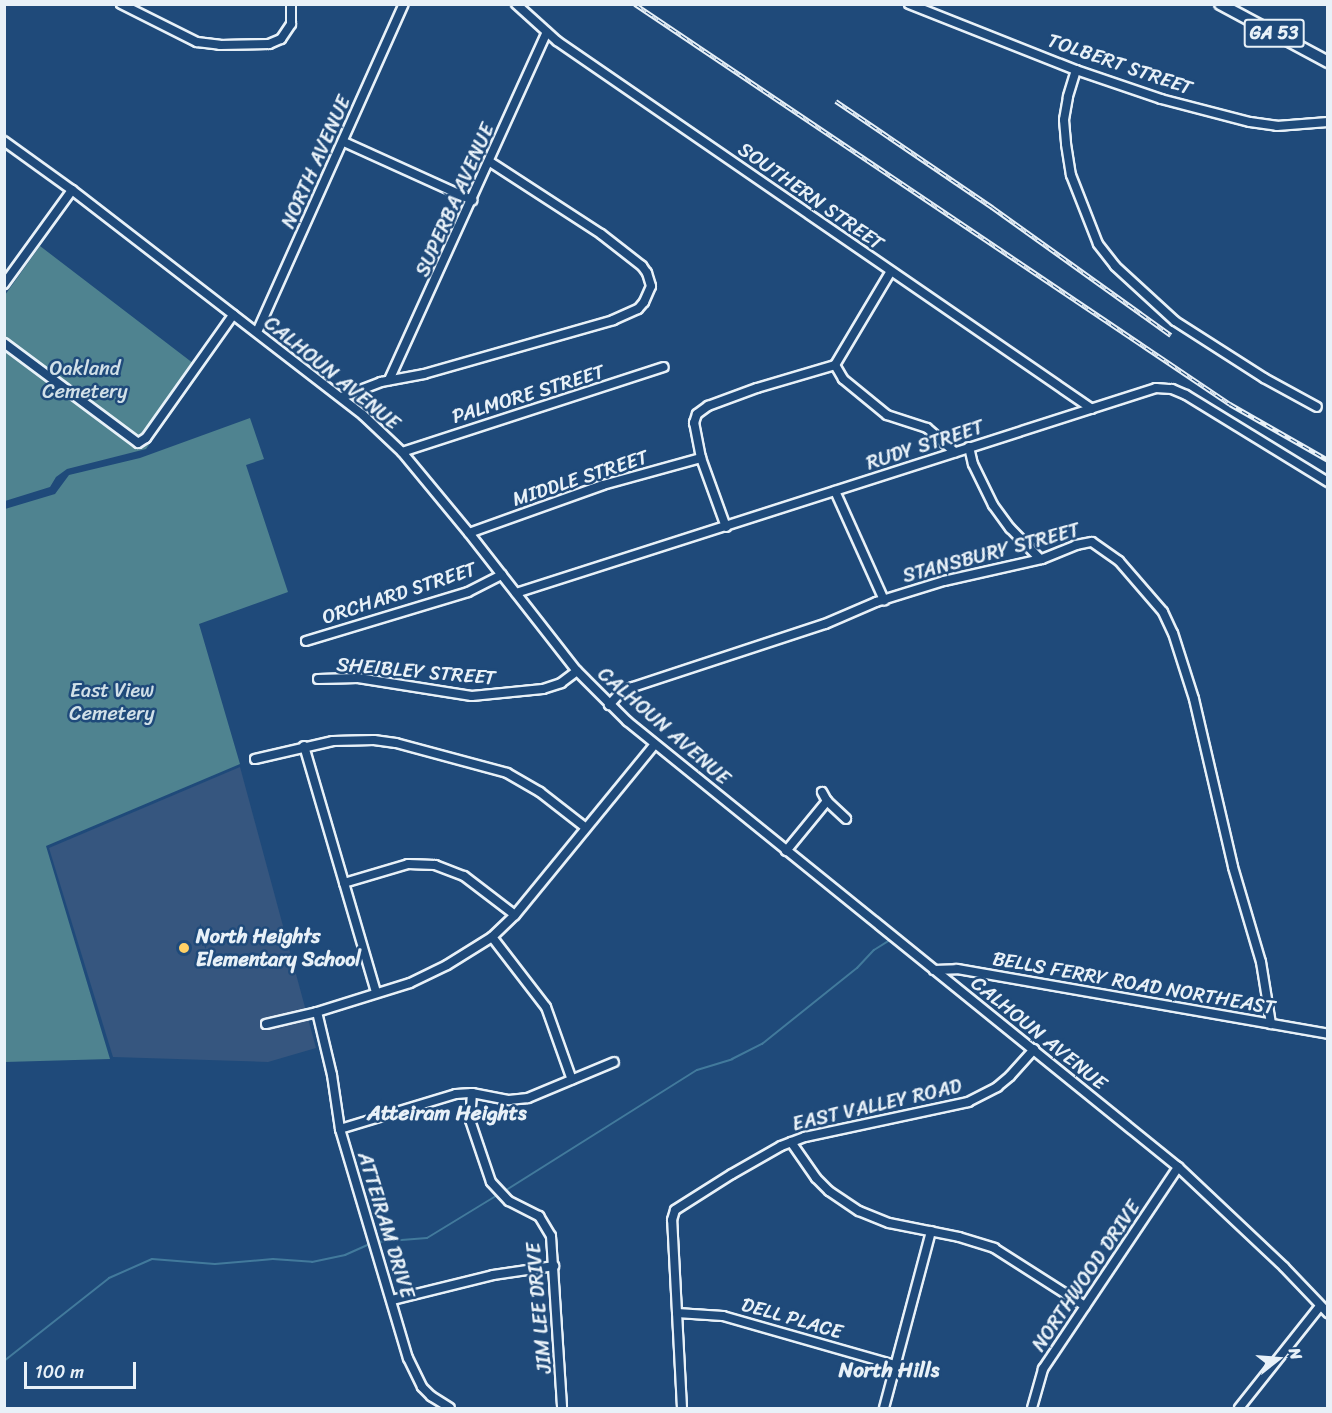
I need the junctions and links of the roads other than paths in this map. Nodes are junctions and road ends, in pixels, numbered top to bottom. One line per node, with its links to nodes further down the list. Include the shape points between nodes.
1 (121, 4): 2 (street, via 196,42 220,45 269,44 281,39 291,24)
2 (291, 4)
3 (404, 4): 12 (street, NORTH AVENUE)
4 (516, 4): 7 (street, SOUTHERN STREET)
5 (909, 4): 9 (street, TOLBERT STREET)
6 (1220, 4): 8 (main road, GA 53)
7 (547, 32): 13 (street, SUPERBA AVENUE); 16 (street, SOUTHERN STREET)
8 (1328, 62)
9 (1076, 70): 10 (street, TOLBERT STREET, via 1161,99 1250,122 1277,126); 25 (street, via 1064,120 1066,144 1071,175 1098,244 1115,266 1174,321)
10 (1328, 122)
11 (4, 141): 14 (street, CALHOUN AVENUE)
12 (344, 142): 15 (street); 19 (street, NORTH AVENUE)
13 (490, 162): 15 (street, SUPERBA AVENUE); 23 (street, via 630,256 647,273 649,293 638,309 613,320)
14 (72, 190): 17 (street); 18 (street, CALHOUN AVENUE)
15 (472, 200): 23 (street, SUPERBA AVENUE)
16 (891, 271): 21 (street); 26 (street, SOUTHERN STREET)
17 (4, 284)
18 (234, 315): 19 (street, CALHOUN AVENUE); 20 (street, via 146,438 138,443)
19 (257, 332): 24 (street, CALHOUN AVENUE)
20 (4, 343)
21 (835, 365): 29 (street, via 843,379 887,415 927,428); 30 (street, via 708,406 697,414 694,423)
22 (664, 367): 28 (street, PALMORE STREET)
23 (389, 381): 24 (street)
24 (342, 398): 28 (street, CALHOUN AVENUE)
25 (1317, 407)
26 (1092, 408): 27 (street, RUDY STREET); 31 (street, RUDY STREET, via 1156,388 1172,389)
27 (969, 447): 29 (street, RUDY STREET); 35 (street, via 993,505)
28 (402, 452): 34 (street, CALHOUN AVENUE)
29 (955, 452): 32 (street, RUDY STREET)
30 (701, 458): 33 (street); 34 (street, MIDDLE STREET, via 603,485)
31 (1328, 482)
32 (835, 491): 33 (street, RUDY STREET); 38 (street)
33 (726, 527): 37 (street, RUDY STREET)
34 (469, 532): 36 (street, CALHOUN AVENUE)
35 (1040, 559): 38 (street, STANSBURY STREET, via 944,581); 58 (street, STANSBURY STREET, via 1076,544 1092,542 1119,561 1165,617 1194,699 1233,867 1261,962)
36 (502, 575): 37 (street, CALHOUN AVENUE); 39 (street, ORCHARD STREET, via 458,595)
37 (516, 593): 40 (street, CALHOUN AVENUE)
38 (884, 600): 42 (street, STANSBURY STREET, via 825,624 633,687 621,692)
39 (306, 641)
40 (577, 671): 41 (street, SHEIBLEY STREET, via 561,683 543,689 472,696 358,678); 42 (street, CALHOUN AVENUE)
41 (318, 679)
42 (609, 705): 43 (street, CALHOUN AVENUE)
43 (654, 745): 49 (street); 50 (street, CALHOUN AVENUE)
44 (304, 746): 45 (street); 49 (street, via 374,740 482,765 531,786); 51 (street)
45 (255, 759)
46 (822, 792): 47 (street)
47 (827, 801): 48 (street); 50 (street)
48 (846, 819)
49 (586, 828): 52 (street)
50 (786, 851): 54 (street, CALHOUN AVENUE)
51 (344, 883): 52 (street, via 408,864 435,865 464,876); 55 (street)
52 (515, 915): 53 (street)
53 (492, 937): 55 (street, via 427,975); 62 (street, via 546,1007)
54 (934, 970): 58 (street, BELLS FERRY ROAD NORTHEAST, via 957,969); 60 (street, CALHOUN AVENUE)
55 (376, 992): 56 (street)
56 (317, 1012): 57 (street); 64 (street, ATTEIRAM DRIVE)
57 (266, 1024)
58 (1271, 1024): 59 (street, BELLS FERRY ROAD NORTHEAST)
59 (1328, 1034)
60 (1034, 1049): 65 (street, EAST VALLEY ROAD, via 1004,1082 968,1102); 66 (street, CALHOUN AVENUE)
61 (614, 1062): 62 (street)
62 (572, 1080): 63 (street, via 519,1100)
63 (472, 1093): 64 (street, via 445,1096); 68 (street, JIM LEE DRIVE, via 470,1120 490,1182 509,1201 545,1223 553,1243)
64 (340, 1129): 69 (street, ATTEIRAM DRIVE)
65 (791, 1142): 67 (street, via 816,1178 842,1201 880,1220); 72 (street, EAST VALLEY ROAD, via 675,1210 672,1220)
66 (1178, 1167): 70 (street, NORTHWOOD DRIVE); 71 (street, CALHOUN AVENUE)
67 (931, 1231): 70 (street, via 994,1248); 74 (street)
68 (554, 1266): 69 (street, via 493,1275); 76 (street, JIM LEE DRIVE)
69 (392, 1300): 75 (street, ATTEIRAM DRIVE, via 413,1370 431,1396)
70 (1085, 1306): 79 (street, NORTHWOOD DRIVE, via 1039,1376)
71 (1320, 1306): 73 (street, CALHOUN AVENUE); 80 (street)
72 (677, 1313): 74 (street, DELL PLACE, via 723,1316); 77 (street, EAST VALLEY ROAD)
73 (1328, 1313)
74 (896, 1365): 78 (street)
75 (450, 1408)
76 (562, 1408)
77 (682, 1408)
78 (884, 1408)
79 (1032, 1408)
80 (1239, 1408)

